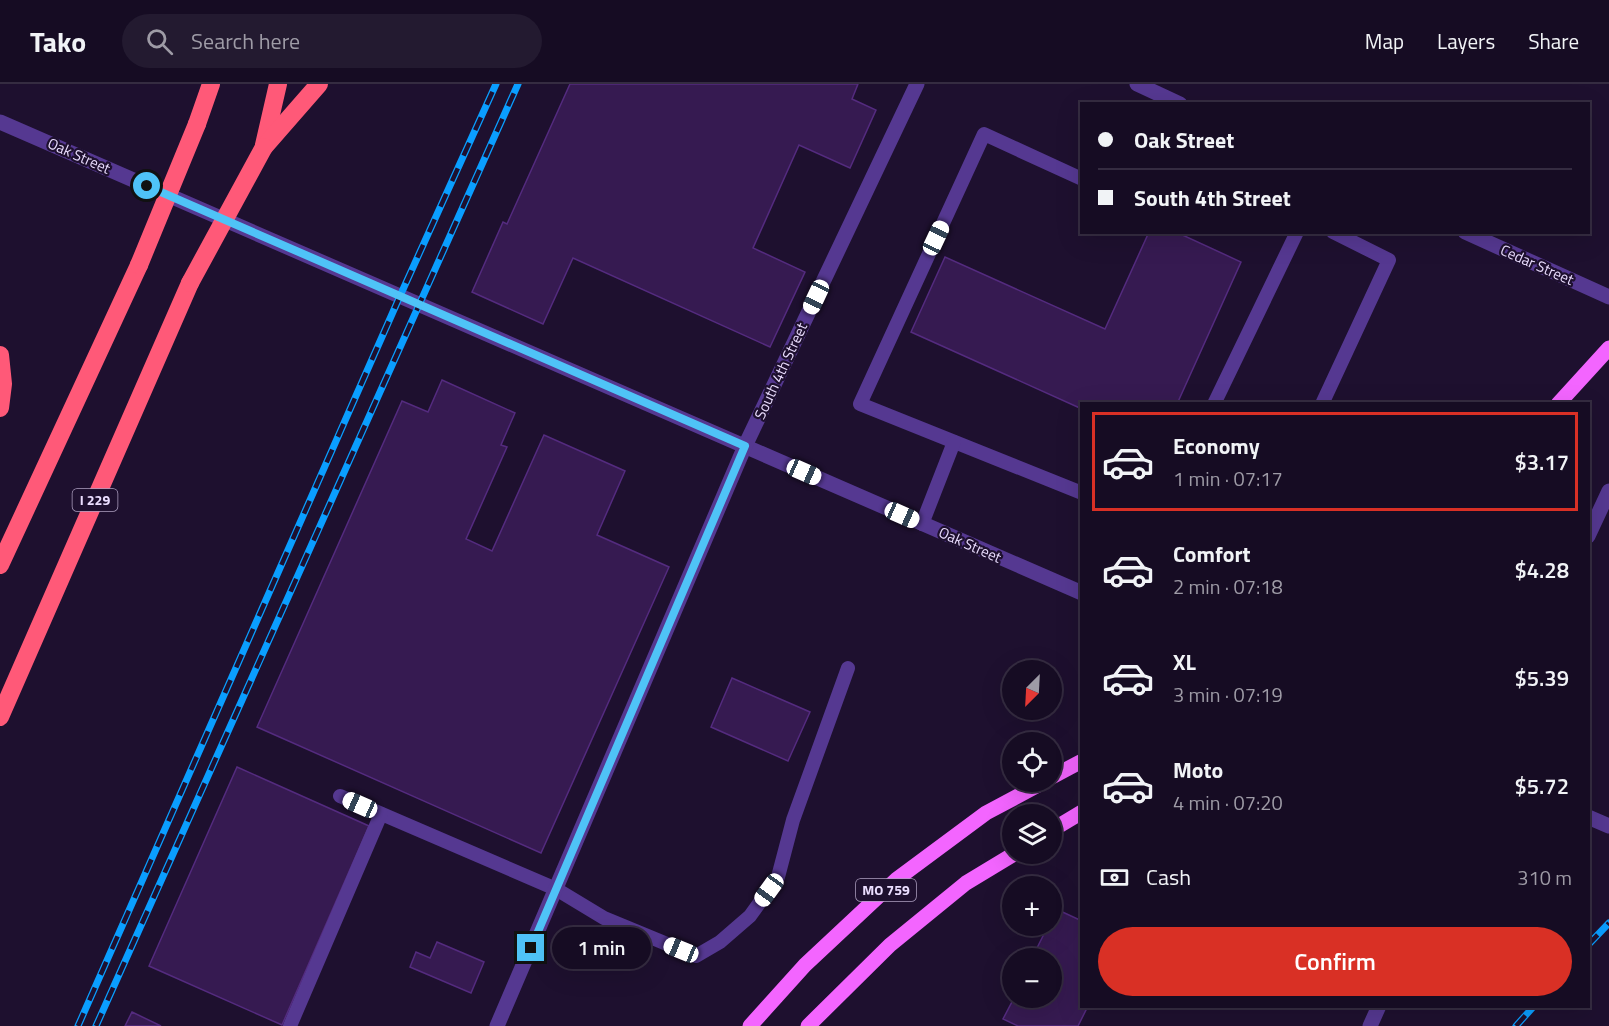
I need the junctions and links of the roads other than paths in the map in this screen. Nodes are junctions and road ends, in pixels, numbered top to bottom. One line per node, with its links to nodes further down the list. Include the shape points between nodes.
1 (211, 84): 26 (highway, bridge, via 139,265)
2 (278, 84): 8 (highway, I 229)
3 (319, 84): 8 (highway)
4 (917, 84): 21 (street, South 4th Street)
5 (1137, 84): 6 (street)
6 (1176, 102)
7 (0, 122): 21 (street, Oak Street)
8 (264, 147): 29 (highway, I 229, bridge, via 190,283)
9 (1080, 178): 20 (lane, via 984,134 860,404)
10 (1296, 234): 16 (lane)
11 (1337, 234): 17 (lane, via 1389,260)
12 (1469, 234): 13 (street, Cedar Street)
13 (1609, 297)
14 (1609, 348): 18 (main road)
15 (0, 354): 19 (highway)
16 (1215, 402)
17 (1323, 402)
18 (1560, 402)
19 (0, 408)
20 (954, 442): 23 (lane); 24 (lane)
21 (745, 446): 24 (street, Oak Street); 40 (street, South 4th Street)
22 (1609, 491): 25 (street)
23 (1080, 492)
24 (922, 524): 27 (street, Oak Street)
25 (1590, 532)
26 (0, 565)
27 (1080, 592)
28 (848, 668): 40 (lane, via 793,820 778,877 750,916 720,942 696,956 604,918)
29 (0, 717)
30 (1080, 762): 31 (main road)
31 (1062, 772)
32 (1025, 792): 44 (main road, MO 759, via 986,813 897,879 805,965)
33 (340, 796): 35 (lane)
34 (1080, 813): 37 (main road)
35 (381, 814): 40 (lane); 42 (lane)
36 (1590, 818): 38 (street)
37 (1062, 824)
38 (1609, 826)
39 (1002, 861): 45 (main road, MO 759, via 966,883 890,945)
40 (556, 889): 43 (street, South 4th Street)
41 (1378, 1008): 46 (street)
42 (290, 1026)
43 (497, 1026)
44 (750, 1026)
45 (808, 1026)
46 (1370, 1026)

